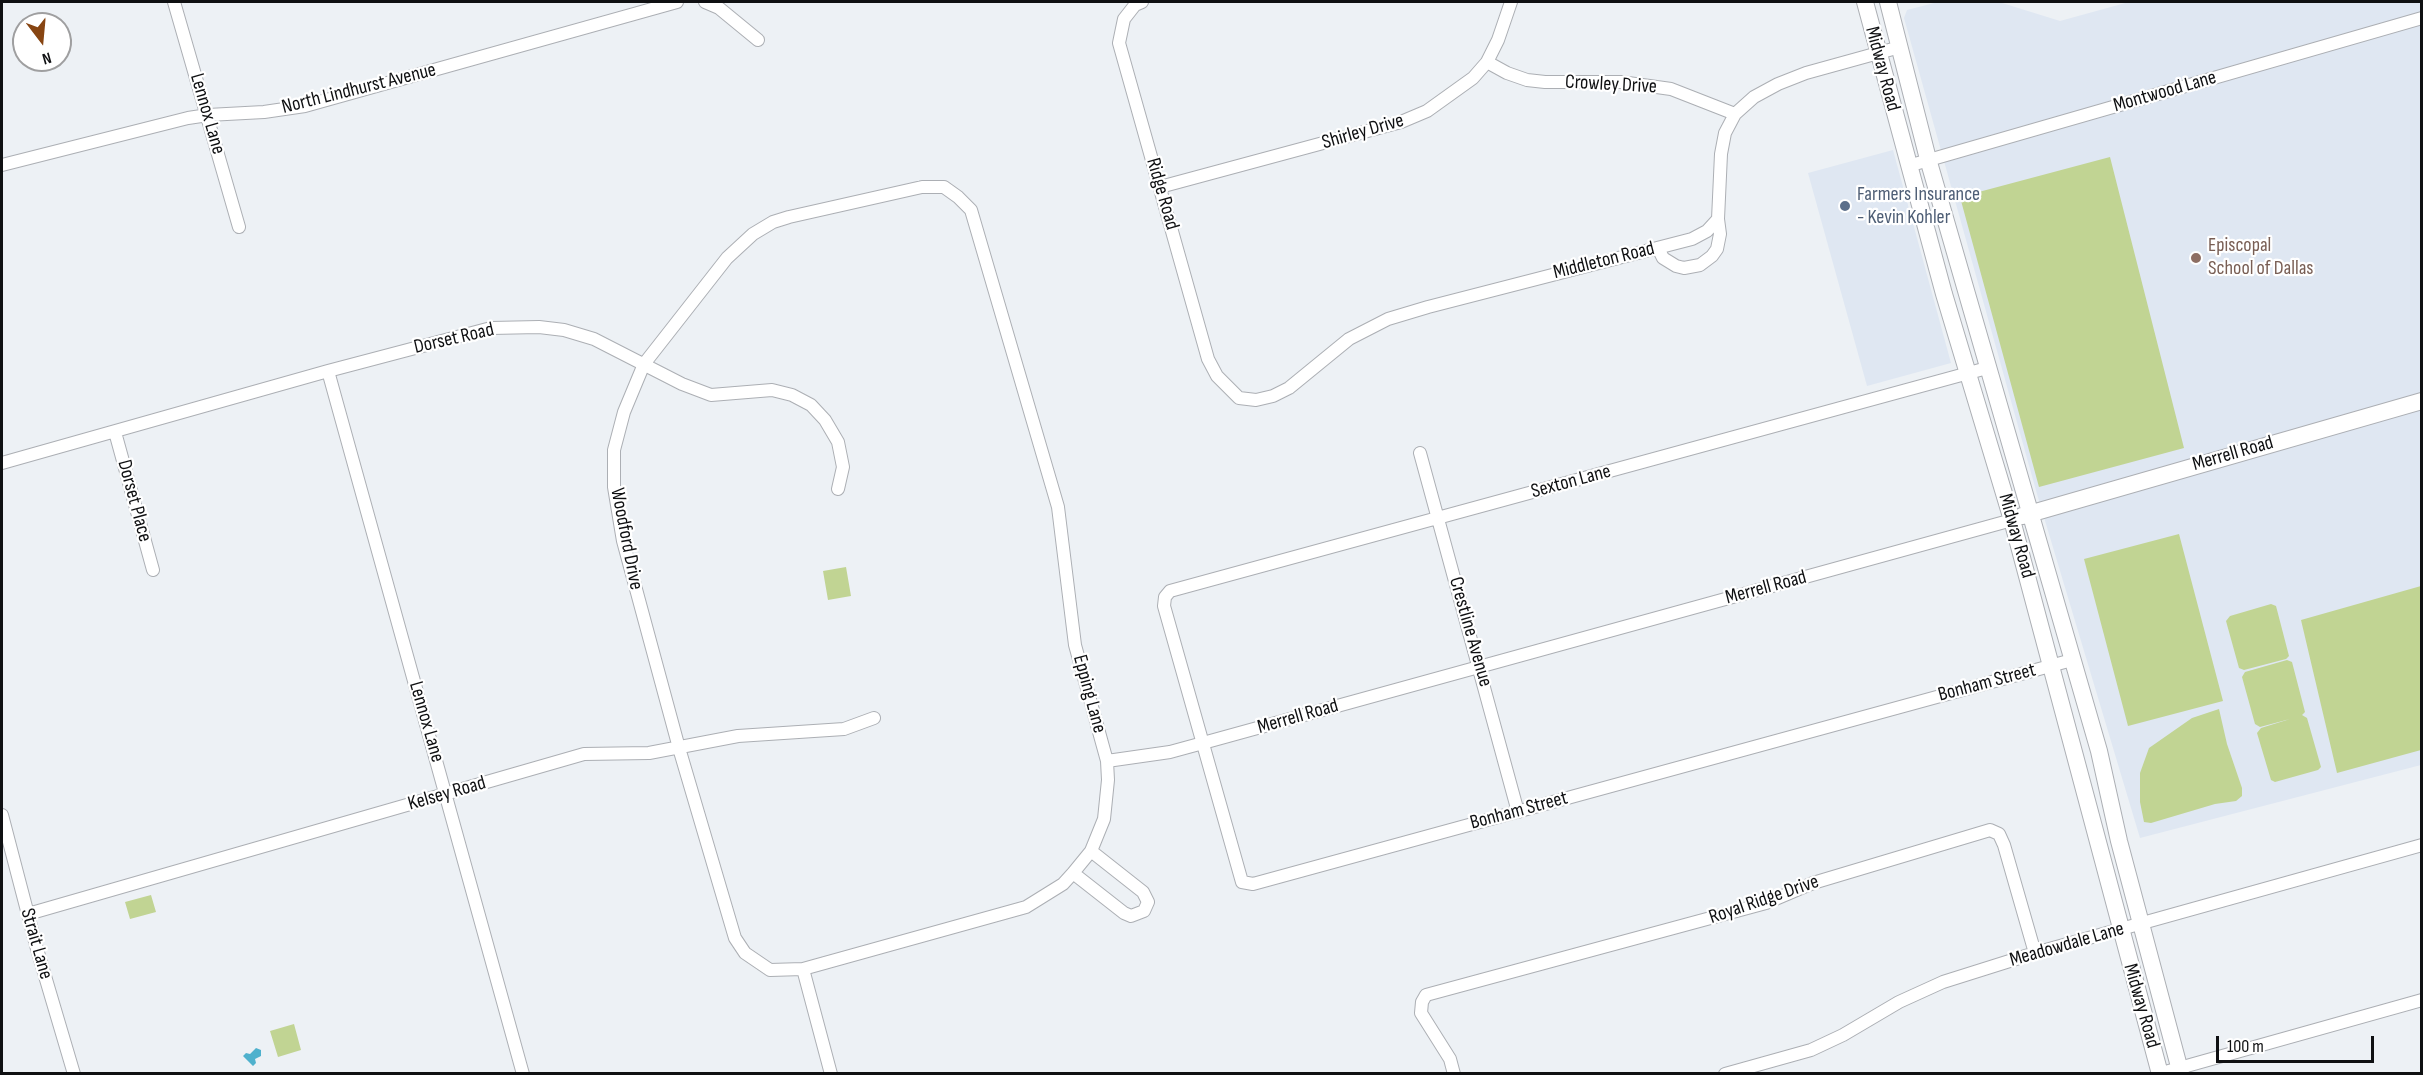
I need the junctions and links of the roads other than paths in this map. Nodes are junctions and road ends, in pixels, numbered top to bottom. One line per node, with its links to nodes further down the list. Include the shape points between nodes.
1 (174, 2): 14 (street, Lennox Lane)
2 (677, 2): 14 (street, North Lindhurst Avenue, via 304,106)
3 (705, 2): 9 (street, via 719,8)
4 (1142, 2): 18 (street, Ridge Road, via 1124,19 1119,43)
5 (1511, 2): 12 (street, Shirley Drive)
6 (1864, 2): 11 (main road, Midway Road)
7 (1888, 2): 10 (main road, Midway Road)
8 (2421, 18): 15 (street, Montwood Lane)
9 (758, 40)
10 (1900, 47): 11 (street); 15 (main road, Midway Road)
11 (1878, 53): 13 (street, via 1778,84 1754,97); 17 (main road, Midway Road)
12 (1487, 62): 13 (street, Crowley Drive, via 1527,80 1621,82 1671,89); 18 (street, Shirley Drive, via 1450,96 1401,122)
13 (1735, 114): 19 (street, via 1725,133 1721,154)
14 (208, 115): 16 (street, North Lindhurst Avenue); 21 (street, Lennox Lane)
15 (1928, 159): 17 (street, Montwood Lane); 22 (main road, Midway Road)
16 (2, 165)
17 (1908, 166): 23 (main road, Midway Road)
18 (1160, 187): 29 (street, Ridge Road, via 1208,359)
19 (1718, 219): 24 (street, Middleton Road, via 1692,239); 24 (street, via 1717,249 1700,265 1676,266 1663,258)
20 (976, 226): 25 (street, Woodford Drive, via 971,210 944,187 922,187 773,222 727,258); 46 (street, Epping Lane, via 1058,507 1075,645)
21 (239, 227)
22 (1951, 240): 23 (main road); 26 (main road, Midway Road)
23 (1930, 246): 28 (main road, Midway Road)
24 (1658, 248): 29 (street, Middleton Road, via 1388,319 1349,339 1289,388 1273,396 1239,398)
25 (644, 364): 27 (street, Dorset Road, via 594,339 564,330 515,327 491,328); 34 (street, Dorset Road, via 711,395 772,390 811,405 838,442 843,467); 45 (street, Woodford Drive, via 624,412 614,450 614,487 623,541)
26 (1987, 368): 28 (street, Sexton Lane); 35 (main road, Midway Road)
27 (328, 371): 31 (street, Dorset Road); 47 (street, Lennox Lane)
28 (1967, 374): 36 (street, Sexton Lane); 37 (main road, Midway Road)
29 (1227, 388)
30 (2421, 401): 35 (main road, Merrell Road)
31 (115, 432): 33 (street, Dorset Road); 38 (street, Dorset Place)
32 (1420, 453): 36 (street, Crestline Avenue)
33 (2, 463)
34 (838, 489)
35 (2030, 513): 37 (main road, Merrell Road); 40 (main road, Midway Road)
36 (1438, 518): 39 (street, Sexton Lane, via 1170,591); 42 (street, Crestline Avenue)
37 (2012, 520): 41 (main road, Midway Road); 42 (street, Merrell Road)
38 (153, 570)
39 (1164, 606): 44 (street, Bonham Street)
40 (2072, 660): 41 (street, Bonham Street); 54 (main road, Midway Road)
41 (2052, 665): 48 (street, Bonham Street); 55 (main road, Midway Road)
42 (1480, 666): 44 (street, Merrell Road); 48 (street, Crestline Avenue)
43 (874, 718): 45 (street, Kelsey Road, via 844,729 738,735)
44 (1203, 743): 46 (street, Merrell Road); 48 (street, Bonham Street, via 1242,882 1253,884)
45 (679, 748): 47 (street, Kelsey Road, via 649,753 584,754); 57 (street, Woodford Drive, via 735,938 745,953 770,970)
46 (1107, 761): 51 (street, Epping Lane, via 1104,819)
47 (446, 795): 53 (street, Kelsey Road); 62 (street, Lennox Lane)
48 (1518, 812)
49 (2, 815): 53 (street, Strait Lane)
50 (2421, 845): 54 (street, Meadowdale Lane)
51 (1091, 851): 52 (street, Epping Lane); 52 (street, via 1143,892 1148,902 1143,911 1138,915 1124,913)
52 (1074, 873): 57 (street, Epping Lane, via 1026,907)
53 (28, 914): 61 (street, Strait Lane)
54 (2141, 924): 55 (street, Meadowdale Lane); 59 (main road, Midway Road)
55 (2120, 929): 56 (street, Meadowdale Lane); 60 (main road, Midway Road)
56 (2035, 953): 64 (street, Royal Ridge Drive, via 2004,845 1999,834 1990,830 1813,883 1766,903 1426,995 1421,1013 1450,1059); 65 (street, Meadowdale Lane, via 1943,982 1811,1050)
57 (802, 969): 63 (street)
58 (2421, 1000): 59 (street)
59 (2180, 1070): 60 (street)
60 (2159, 1073)
61 (74, 1074)
62 (523, 1074)
63 (831, 1074)
64 (1454, 1074)
65 (1725, 1074)

